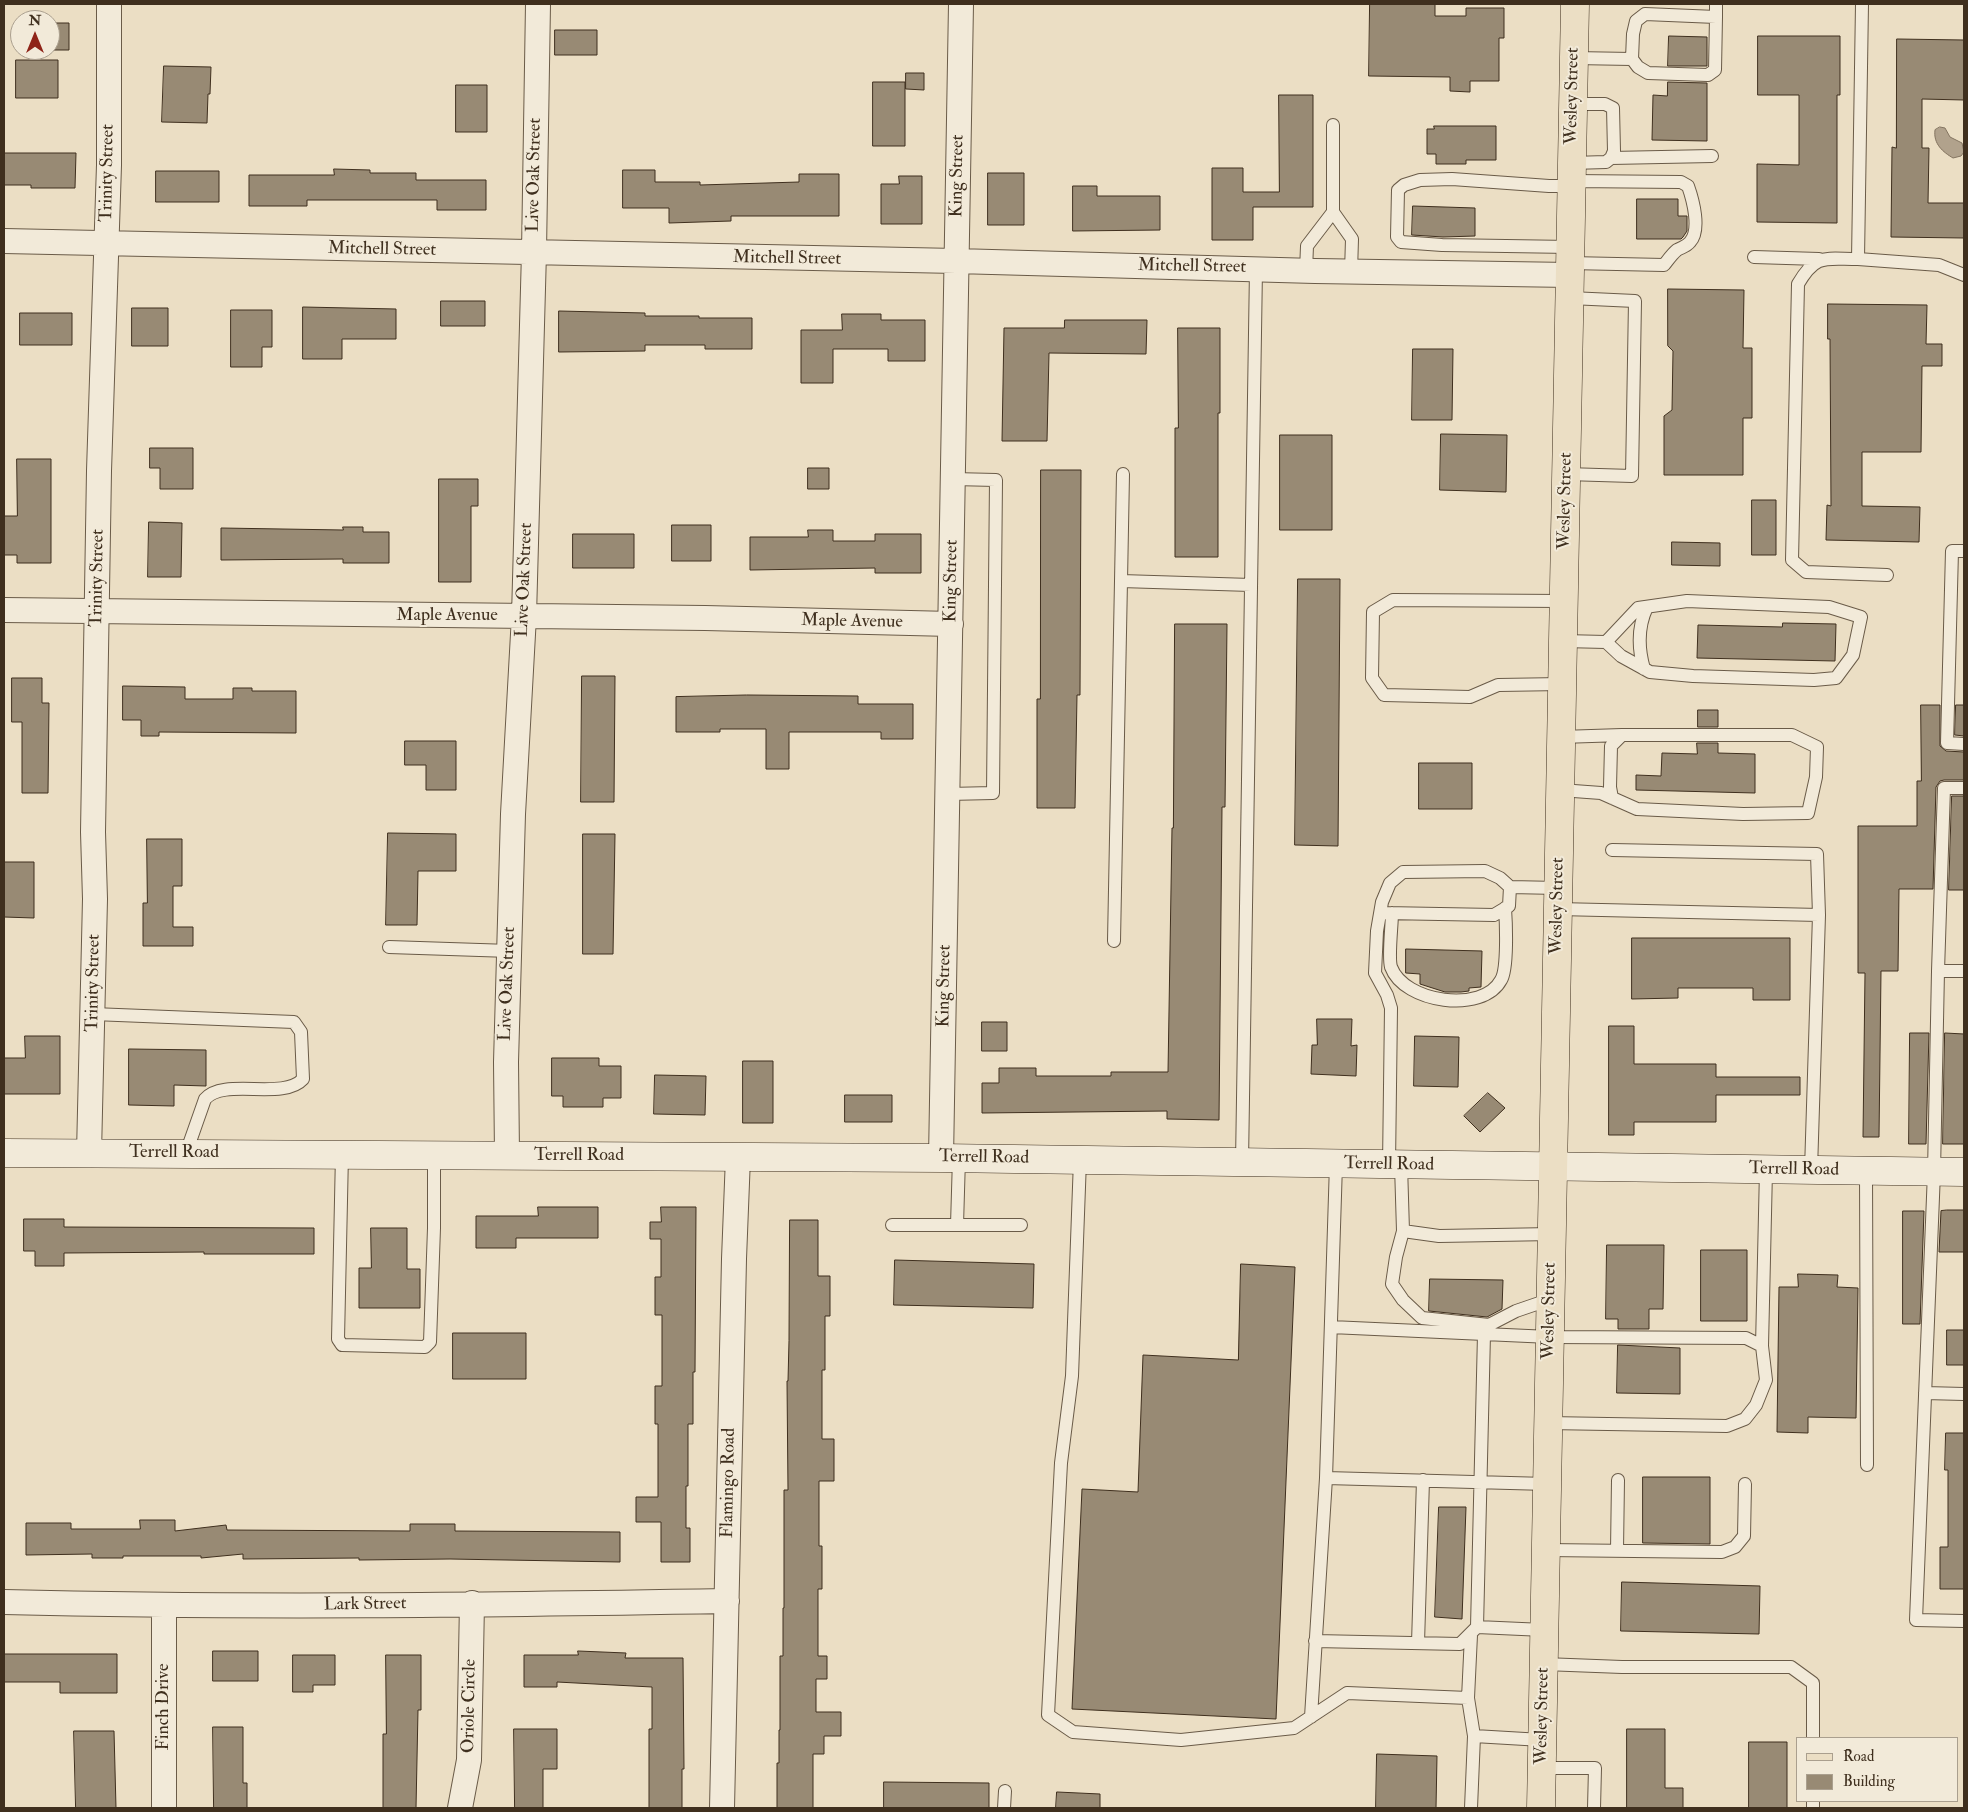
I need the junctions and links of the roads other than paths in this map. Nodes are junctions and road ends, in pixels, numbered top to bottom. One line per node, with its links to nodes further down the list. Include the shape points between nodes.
1 (109, 4): 17 (street, Trinity Street)
2 (538, 4): 18 (street, Live Oak Street)
3 (961, 4): 22 (street, King Street)
4 (1575, 4): 8 (main road, Wesley Street)
5 (1716, 4): 7 (lane)
6 (1862, 4): 21 (lane)
7 (1716, 17): 9 (lane, via 1646,14 1636,21); 9 (lane, via 1715,70 1708,75 1648,74 1638,68)
8 (1574, 58): 9 (lane); 10 (main road, Wesley Street)
9 (1632, 58)
10 (1573, 104): 13 (lane, via 1605,104 1613,108 1614,151); 14 (main road, Wesley Street)
11 (1333, 124): 15 (lane)
12 (1712, 156): 13 (lane)
13 (1611, 158): 14 (lane)
14 (1572, 176): 25 (main road, Wesley Street); 25 (lane, via 1681,182 1688,186 1691,194 1695,233 1692,241 1677,250 1664,265); 25 (lane, via 1549,186 1420,180 1398,190 1398,237 1401,242 1442,245)
15 (1333, 212): 24 (lane, via 1307,246); 26 (lane, via 1352,239)
16 (4, 241): 17 (street, Mitchell Street)
17 (106, 243): 18 (street, Mitchell Street); 38 (street, Trinity Street)
18 (534, 252): 22 (street, Mitchell Street); 39 (street, Live Oak Street)
19 (1754, 257): 20 (lane)
20 (1819, 259): 21 (lane); 32 (lane, via 1807,269 1798,284 1792,560 1806,572)
21 (1858, 259): 27 (lane, via 1939,265)
22 (956, 261): 23 (street, Mitchell Street); 30 (street, King Street)
23 (1256, 269): 24 (street, Mitchell Street); 34 (lane)
24 (1306, 270): 26 (street, Mitchell Street)
25 (1570, 271): 26 (street, Mitchell Street); 29 (main road, Wesley Street); 29 (lane, via 1635,301 1632,476)
26 (1351, 272)
27 (1964, 275)
28 (1123, 474): 33 (lane)
29 (1566, 474): 35 (main road, Wesley Street)
30 (953, 479): 40 (street, King Street); 50 (lane, via 996,480 993,794)
31 (1964, 551): 47 (lane, via 1952,551 1947,743)
32 (1887, 575)
33 (1121, 581): 34 (lane); 58 (lane)
34 (1251, 585): 73 (lane)
35 (1564, 601): 41 (main road, Wesley Street); 44 (lane, via 1393,600 1374,612 1372,678 1384,695 1470,697 1498,685)
36 (1647, 607): 42 (lane, via 1638,608); 43 (lane, via 1640,620 1640,655); 43 (lane, via 1687,601 1829,607 1861,617 1853,655 1836,678 1693,676)
37 (4, 610): 38 (street, Maple Avenue)
38 (97, 612): 39 (street, Maple Avenue); 63 (street, Trinity Street)
39 (524, 616): 40 (street, Maple Avenue); 60 (street, Live Oak Street, via 513,814)
40 (951, 624): 50 (street, King Street)
41 (1563, 641): 42 (lane); 44 (main road, Wesley Street)
42 (1606, 642): 43 (lane, via 1621,656)
43 (1644, 669)
44 (1562, 684): 46 (main road, Wesley Street)
45 (1622, 735): 46 (lane); 51 (lane, via 1611,746); 51 (lane, via 1792,735 1817,747 1816,777 1808,813 1743,814 1636,809)
46 (1561, 737): 49 (main road, Wesley Street)
47 (1964, 744)
48 (1964, 788): 61 (lane, via 1944,788)
49 (1560, 790): 51 (lane, via 1601,793); 54 (main road, Wesley Street)
50 (948, 794): 71 (street, King Street)
51 (1612, 798)
52 (1612, 850): 57 (lane, via 1817,854)
53 (1510, 887): 54 (lane); 55 (lane, via 1509,906); 56 (lane, via 1485,871 1402,872 1390,883 1382,902)
54 (1558, 898): 57 (lane); 76 (main road, Wesley Street)
55 (1505, 908): 56 (lane, via 1494,914); 56 (lane, via 1507,933 1502,980 1489,994 1469,1000 1432,998 1414,992 1399,981 1390,965)
56 (1386, 913): 75 (lane, via 1376,931 1375,973 1391,1008)
57 (1819, 914): 78 (lane)
58 (1114, 941)
59 (389, 947): 60 (lane)
60 (510, 951): 69 (street, Live Oak Street)
61 (1938, 971): 62 (lane); 80 (lane)
62 (1964, 971)
63 (93, 1014): 65 (street, Trinity Street); 66 (lane, via 294,1022 299,1027 303,1080 292,1088 210,1093)
64 (4, 1153): 65 (street, Terrell Road)
65 (89, 1153): 66 (street, Terrell Road)
66 (186, 1154): 67 (street, Terrell Road)
67 (342, 1154): 68 (street, Terrell Road); 68 (lane, via 338,1339 342,1345 425,1347 430,1342)
68 (434, 1155): 69 (street, Terrell Road)
69 (507, 1156): 70 (street, Terrell Road)
70 (738, 1157): 71 (street, Terrell Road); 104 (street, Flamingo Road)
71 (950, 1158): 72 (street, Terrell Road); 83 (lane)
72 (1080, 1160): 73 (street, Terrell Road); 115 (lane, via 1072,1376 1061,1463 1048,1715 1073,1732 1181,1740 1294,1728)
73 (1242, 1162): 74 (street, Terrell Road)
74 (1336, 1164): 75 (street, Terrell Road); 88 (lane)
75 (1395, 1165): 76 (street, Terrell Road); 85 (lane)
76 (1553, 1167): 77 (street, Terrell Road); 86 (main road, Wesley Street)
77 (1766, 1170): 78 (street, Terrell Road); 91 (lane)
78 (1811, 1170): 79 (street, Terrell Road)
79 (1866, 1171): 80 (street, Terrell Road); 95 (lane)
80 (1934, 1172): 81 (street, Terrell Road); 92 (lane)
81 (1964, 1172)
82 (892, 1225): 83 (lane)
83 (957, 1225): 84 (lane)
84 (1020, 1225)
85 (1402, 1231): 86 (lane, via 1439,1236); 87 (lane, via 1392,1284 1422,1318 1489,1325)
86 (1552, 1234): 87 (main road, Wesley Street)
87 (1550, 1299): 90 (main road, Wesley Street)
88 (1331, 1327): 89 (lane); 96 (lane)
89 (1484, 1334): 90 (lane); 99 (lane)
90 (1550, 1337): 91 (lane, via 1746,1338); 94 (main road, Wesley Street)
91 (1762, 1346): 94 (lane, via 1766,1380 1756,1405 1745,1419 1727,1426)
92 (1925, 1393): 93 (lane); 108 (lane, via 1916,1620)
93 (1964, 1394)
94 (1548, 1422): 100 (main road, Wesley Street)
95 (1867, 1465)
96 (1326, 1478): 97 (lane); 111 (lane)
97 (1424, 1480): 99 (lane); 112 (lane)
98 (1618, 1480): 103 (lane)
99 (1481, 1481): 100 (lane); 110 (lane)
100 (1547, 1484): 102 (main road, Wesley Street)
101 (1745, 1484): 103 (lane, via 1744,1536 1735,1547 1722,1552)
102 (1546, 1550): 103 (lane); 109 (main road, Wesley Street)
103 (1617, 1550)
104 (727, 1601): 106 (street, Lark Street); 123 (street, Flamingo Road)
105 (4, 1602): 107 (street, Lark Street)
106 (472, 1603): 107 (street, Lark Street); 122 (street, Oriole Circle, via 469,1760)
107 (164, 1606): 121 (street, Finch Drive)
108 (1964, 1621)
109 (1544, 1630): 110 (lane); 113 (main road, Wesley Street)
110 (1474, 1631): 112 (lane, via 1460,1644); 114 (lane)
111 (1315, 1640): 112 (lane); 115 (lane)
112 (1418, 1643)
113 (1544, 1664): 117 (lane, via 1791,1667 1813,1683); 118 (main road, Wesley Street)
114 (1468, 1698): 115 (lane, via 1347,1693); 116 (lane)
115 (1311, 1717)
116 (1474, 1736): 118 (lane); 125 (lane)
117 (1813, 1737)
118 (1542, 1740): 119 (main road, Wesley Street)
119 (1542, 1768): 126 (main road, Wesley Street); 127 (lane, via 1595,1768)
120 (1005, 1790): 124 (lane)
121 (164, 1808)
122 (460, 1808)
123 (722, 1808)
124 (1004, 1808)
125 (1471, 1808)
126 (1541, 1808)
127 (1594, 1808)

